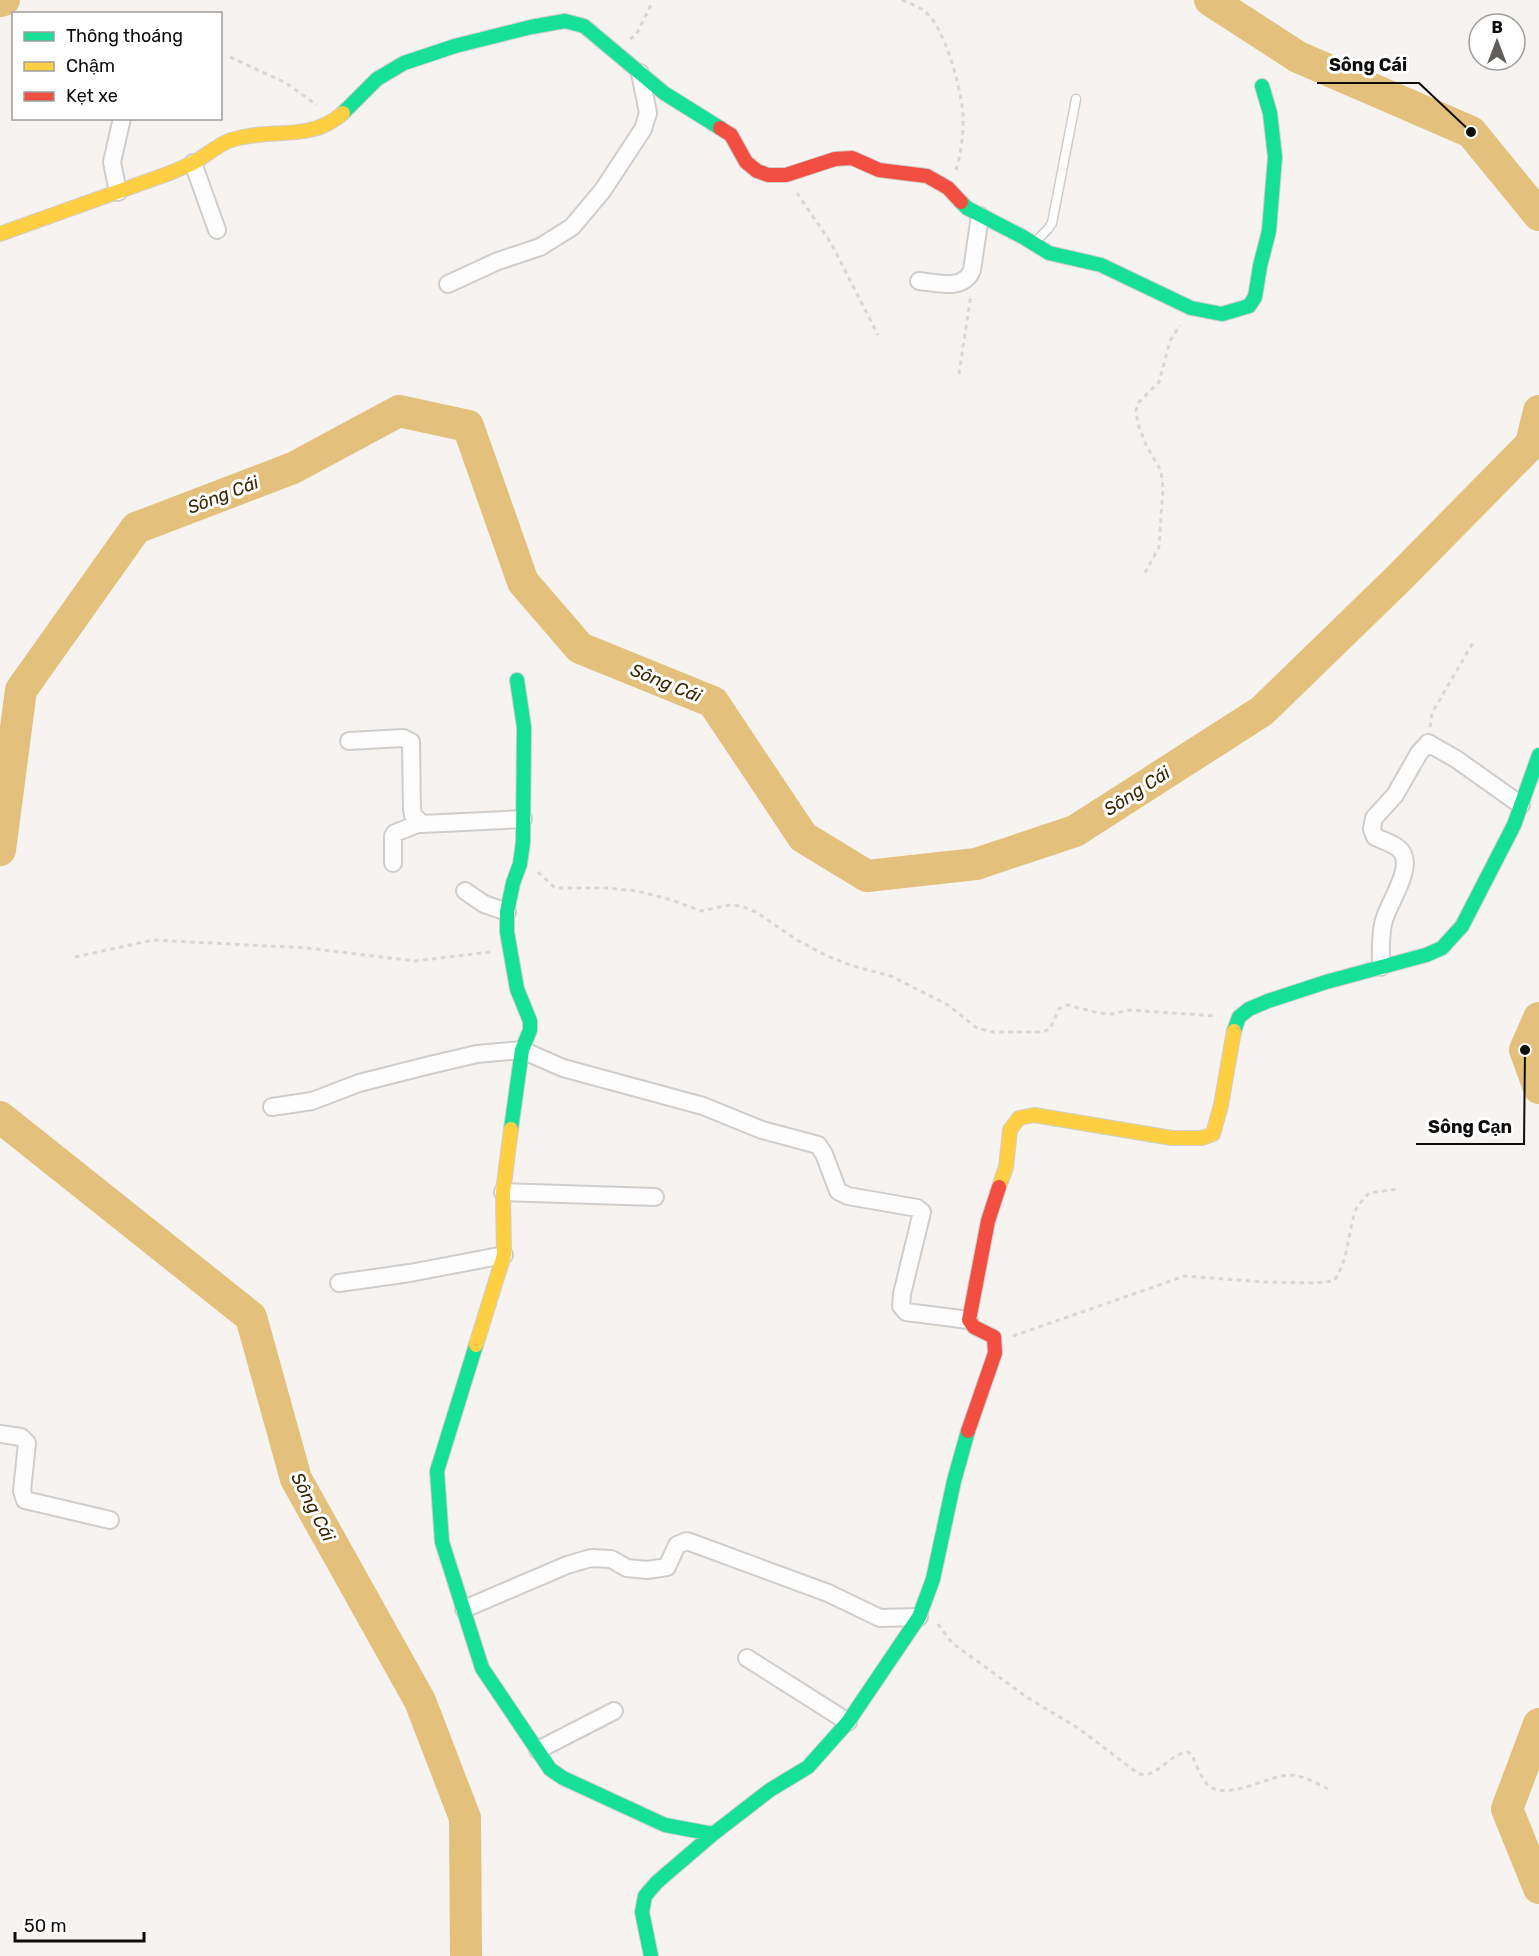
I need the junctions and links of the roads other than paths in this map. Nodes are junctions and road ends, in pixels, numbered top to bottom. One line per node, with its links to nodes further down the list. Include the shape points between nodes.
1 (640, 73): 5 (street, via 584,26 565,21 531,27 405,63 377,79 336,119 313,131 241,137); 7 (street, via 664,93 731,135 746,162 757,171 780,175 852,158 879,170 927,177 948,188); 12 (street, via 648,113 643,129 603,190 572,227 540,247)
2 (1262, 86): 10 (street, via 1270,113 1275,157 1269,231 1255,297 1249,306 1222,314 1191,308 1101,265 1049,253)
3 (1076, 99): 10 (lane, via 1052,223)
4 (122, 120): 6 (street, via 112,162)
5 (193, 162): 6 (street); 8 (street)
6 (118, 192): 9 (street)
7 (980, 216): 10 (street); 11 (street, via 969,278 956,284)
8 (217, 230)
9 (0, 234)
10 (1034, 243)
11 (919, 281)
12 (448, 284)
13 (517, 680): 17 (street, via 524,727)
14 (349, 741): 18 (street, via 403,738 411,742 412,809)
15 (1539, 755): 16 (street)
16 (1521, 805): 22 (street, via 1462,926 1442,948); 22 (street, via 1428,743 1419,753 1395,795 1374,818 1372,829 1376,837 1398,848 1405,863 1383,922)
17 (523, 819): 18 (street); 21 (street, via 520,864)
18 (420, 823): 19 (street, via 395,833)
19 (393, 863)
20 (465, 891): 21 (street, via 484,904)
21 (507, 912): 23 (street, via 517,989 530,1021)
22 (1381, 967): 29 (street, via 1303,989 1248,1009 1239,1017 1212,1134 1172,1138 1034,1115 1014,1122 1006,1167 988,1221)
23 (522, 1050): 24 (street, via 436,1063 359,1083 312,1101); 25 (street); 29 (street, via 563,1068 703,1106 762,1130 819,1145 838,1191 922,1212 902,1294 901,1306 906,1312)
24 (272, 1107)
25 (503, 1192): 26 (street); 27 (street)
26 (655, 1197)
27 (504, 1255): 28 (street); 32 (street, via 436,1471 442,1542)
28 (339, 1283)
29 (969, 1320): 33 (street, via 994,1337 995,1353 959,1462 942,1545)
30 (0, 1434): 31 (street, via 21,1437 27,1443 22,1491 25,1500)
31 (110, 1520)
32 (464, 1609): 33 (street, via 567,1564 591,1558 611,1559 627,1568 667,1567 677,1545 687,1541 828,1593 880,1618); 37 (street, via 482,1668)
33 (921, 1611): 36 (street)
34 (747, 1658): 36 (street)
35 (614, 1711): 37 (street)
36 (848, 1722): 38 (street, via 808,1767 770,1790)
37 (538, 1750): 38 (street, via 550,1769 563,1778 664,1826)
38 (713, 1834): 39 (street, via 645,1896 642,1912)
39 (651, 1956)

